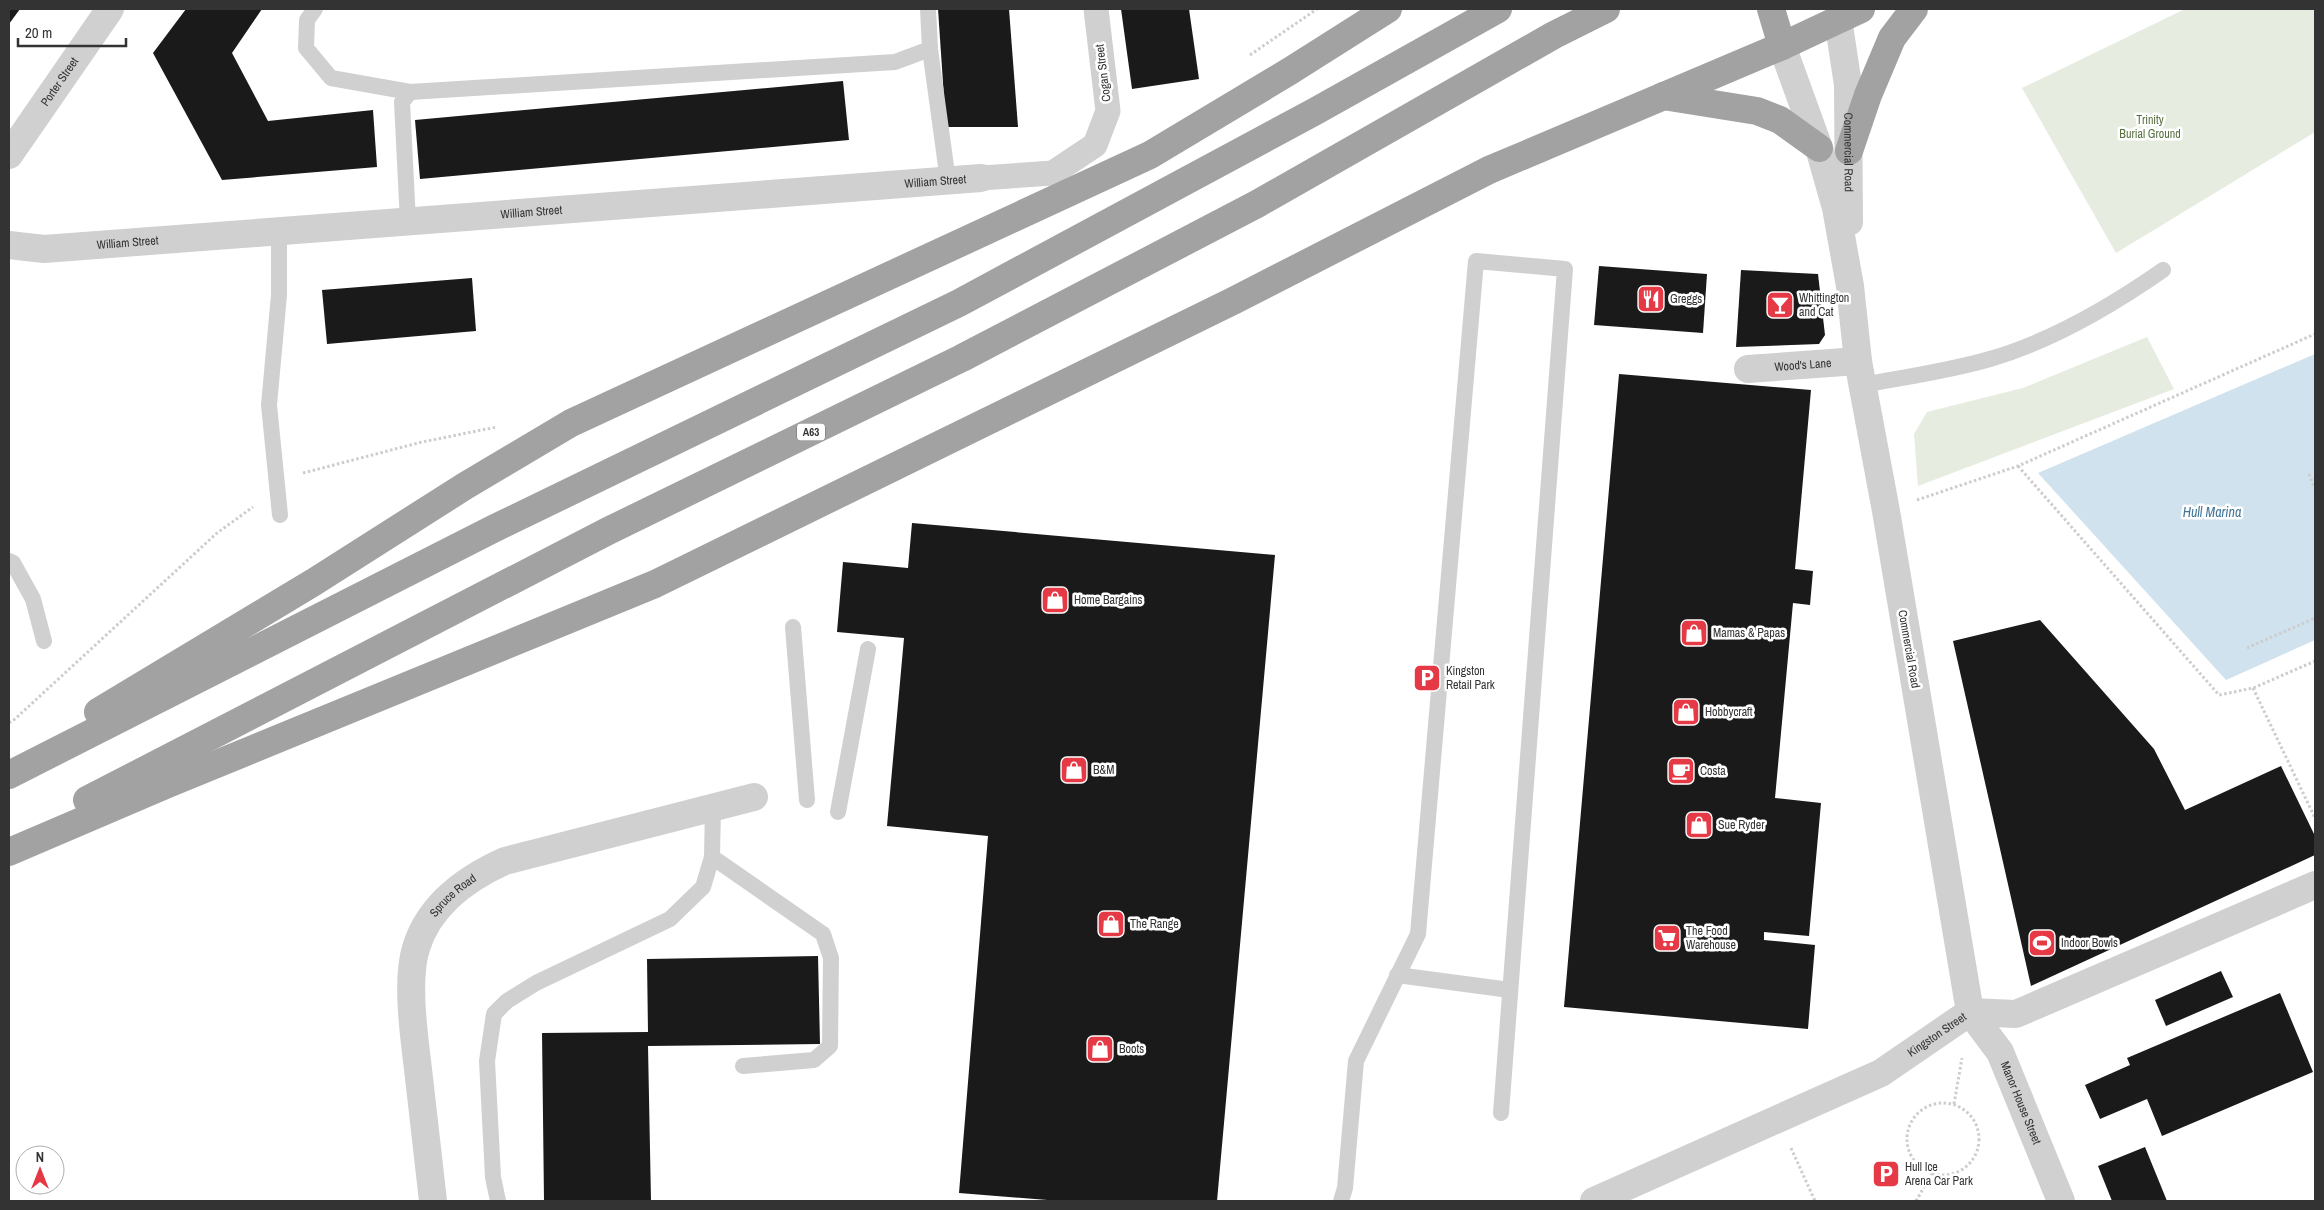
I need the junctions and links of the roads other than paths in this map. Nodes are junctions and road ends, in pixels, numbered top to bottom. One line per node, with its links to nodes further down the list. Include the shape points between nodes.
1 (110, 9): 17 (street, Porter Street)
2 (315, 9): 13 (lane, via 307,20 306,48 331,78)
3 (928, 9): 12 (lane)
4 (1096, 9): 18 (street, Cogan Street, via 1108,111 1096,145)
5 (1388, 9): 33 (highway, via 1150,155 572,423)
6 (1498, 9): 34 (highway, via 959,303 493,529)
7 (1606, 9): 39 (highway, A63, via 1554,35 1257,204 945,367 600,536)
8 (1771, 9): 11 (highway)
9 (1914, 9): 16 (highway, via 1892,38)
10 (1845, 12): 11 (highway); 16 (street, Commercial Road)
11 (1782, 46): 14 (highway); 15 (street, Commercial Road)
12 (930, 49): 13 (lane, via 895,62); 20 (lane)
13 (410, 92): 21 (lane, via 402,102)
14 (1663, 96): 15 (highway, via 1757,111 1780,120); 40 (highway, via 1489,170 1233,301 655,584)
15 (1819, 148): 25 (street, Commercial Road, via 1836,208)
16 (1849, 151): 25 (street, Commercial Road)
17 (9, 155)
18 (1053, 173): 19 (street, William Street)
19 (981, 178): 20 (street, William Street)
20 (948, 181): 21 (street, William Street)
21 (408, 222): 22 (street, William Street)
22 (278, 231): 23 (street, William Street, via 44,249); 28 (lane, via 278,296 269,404)
23 (9, 245)
24 (2163, 270): 27 (lane, via 2138,288 2050,337 1990,359)
25 (1850, 286): 27 (street, Commercial Road)
26 (1748, 369): 27 (street, Wood's Lane)
27 (1860, 373): 45 (street, Commercial Road)
28 (280, 515)
29 (9, 561): 31 (lane, via 33,599)
30 (793, 627): 36 (lane)
31 (44, 640)
32 (868, 650): 38 (lane)
33 (9, 766)
34 (9, 775)
35 (754, 797): 37 (street, Spruce Road)
36 (807, 800)
37 (713, 807): 41 (lane); 48 (street, Spruce Road, via 505,861 459,887 436,912 415,949 412,984 412,1020)
38 (838, 812)
39 (9, 842)
40 (9, 852)
41 (712, 858): 46 (lane, via 823,934 831,958 830,1046 814,1060); 49 (lane, via 703,887 670,920 536,983 507,1001 494,1014 487,1061 493,1177)
42 (2315, 885): 45 (street, Kingston Street, via 2016,1014)
43 (1396, 975): 44 (lane); 44 (lane, via 1418,934 1476,261 1566,269); 50 (lane, via 1356,1061 1345,1188)
44 (1510, 990): 47 (lane)
45 (1970, 1012): 51 (street, Kingston Street, via 1881,1073); 52 (street, Manor House Street, via 2000,1052)
46 (743, 1066)
47 (1501, 1113)
48 (434, 1201)
49 (498, 1201)
50 (1341, 1201)
51 (1594, 1201)
52 (2061, 1201)

